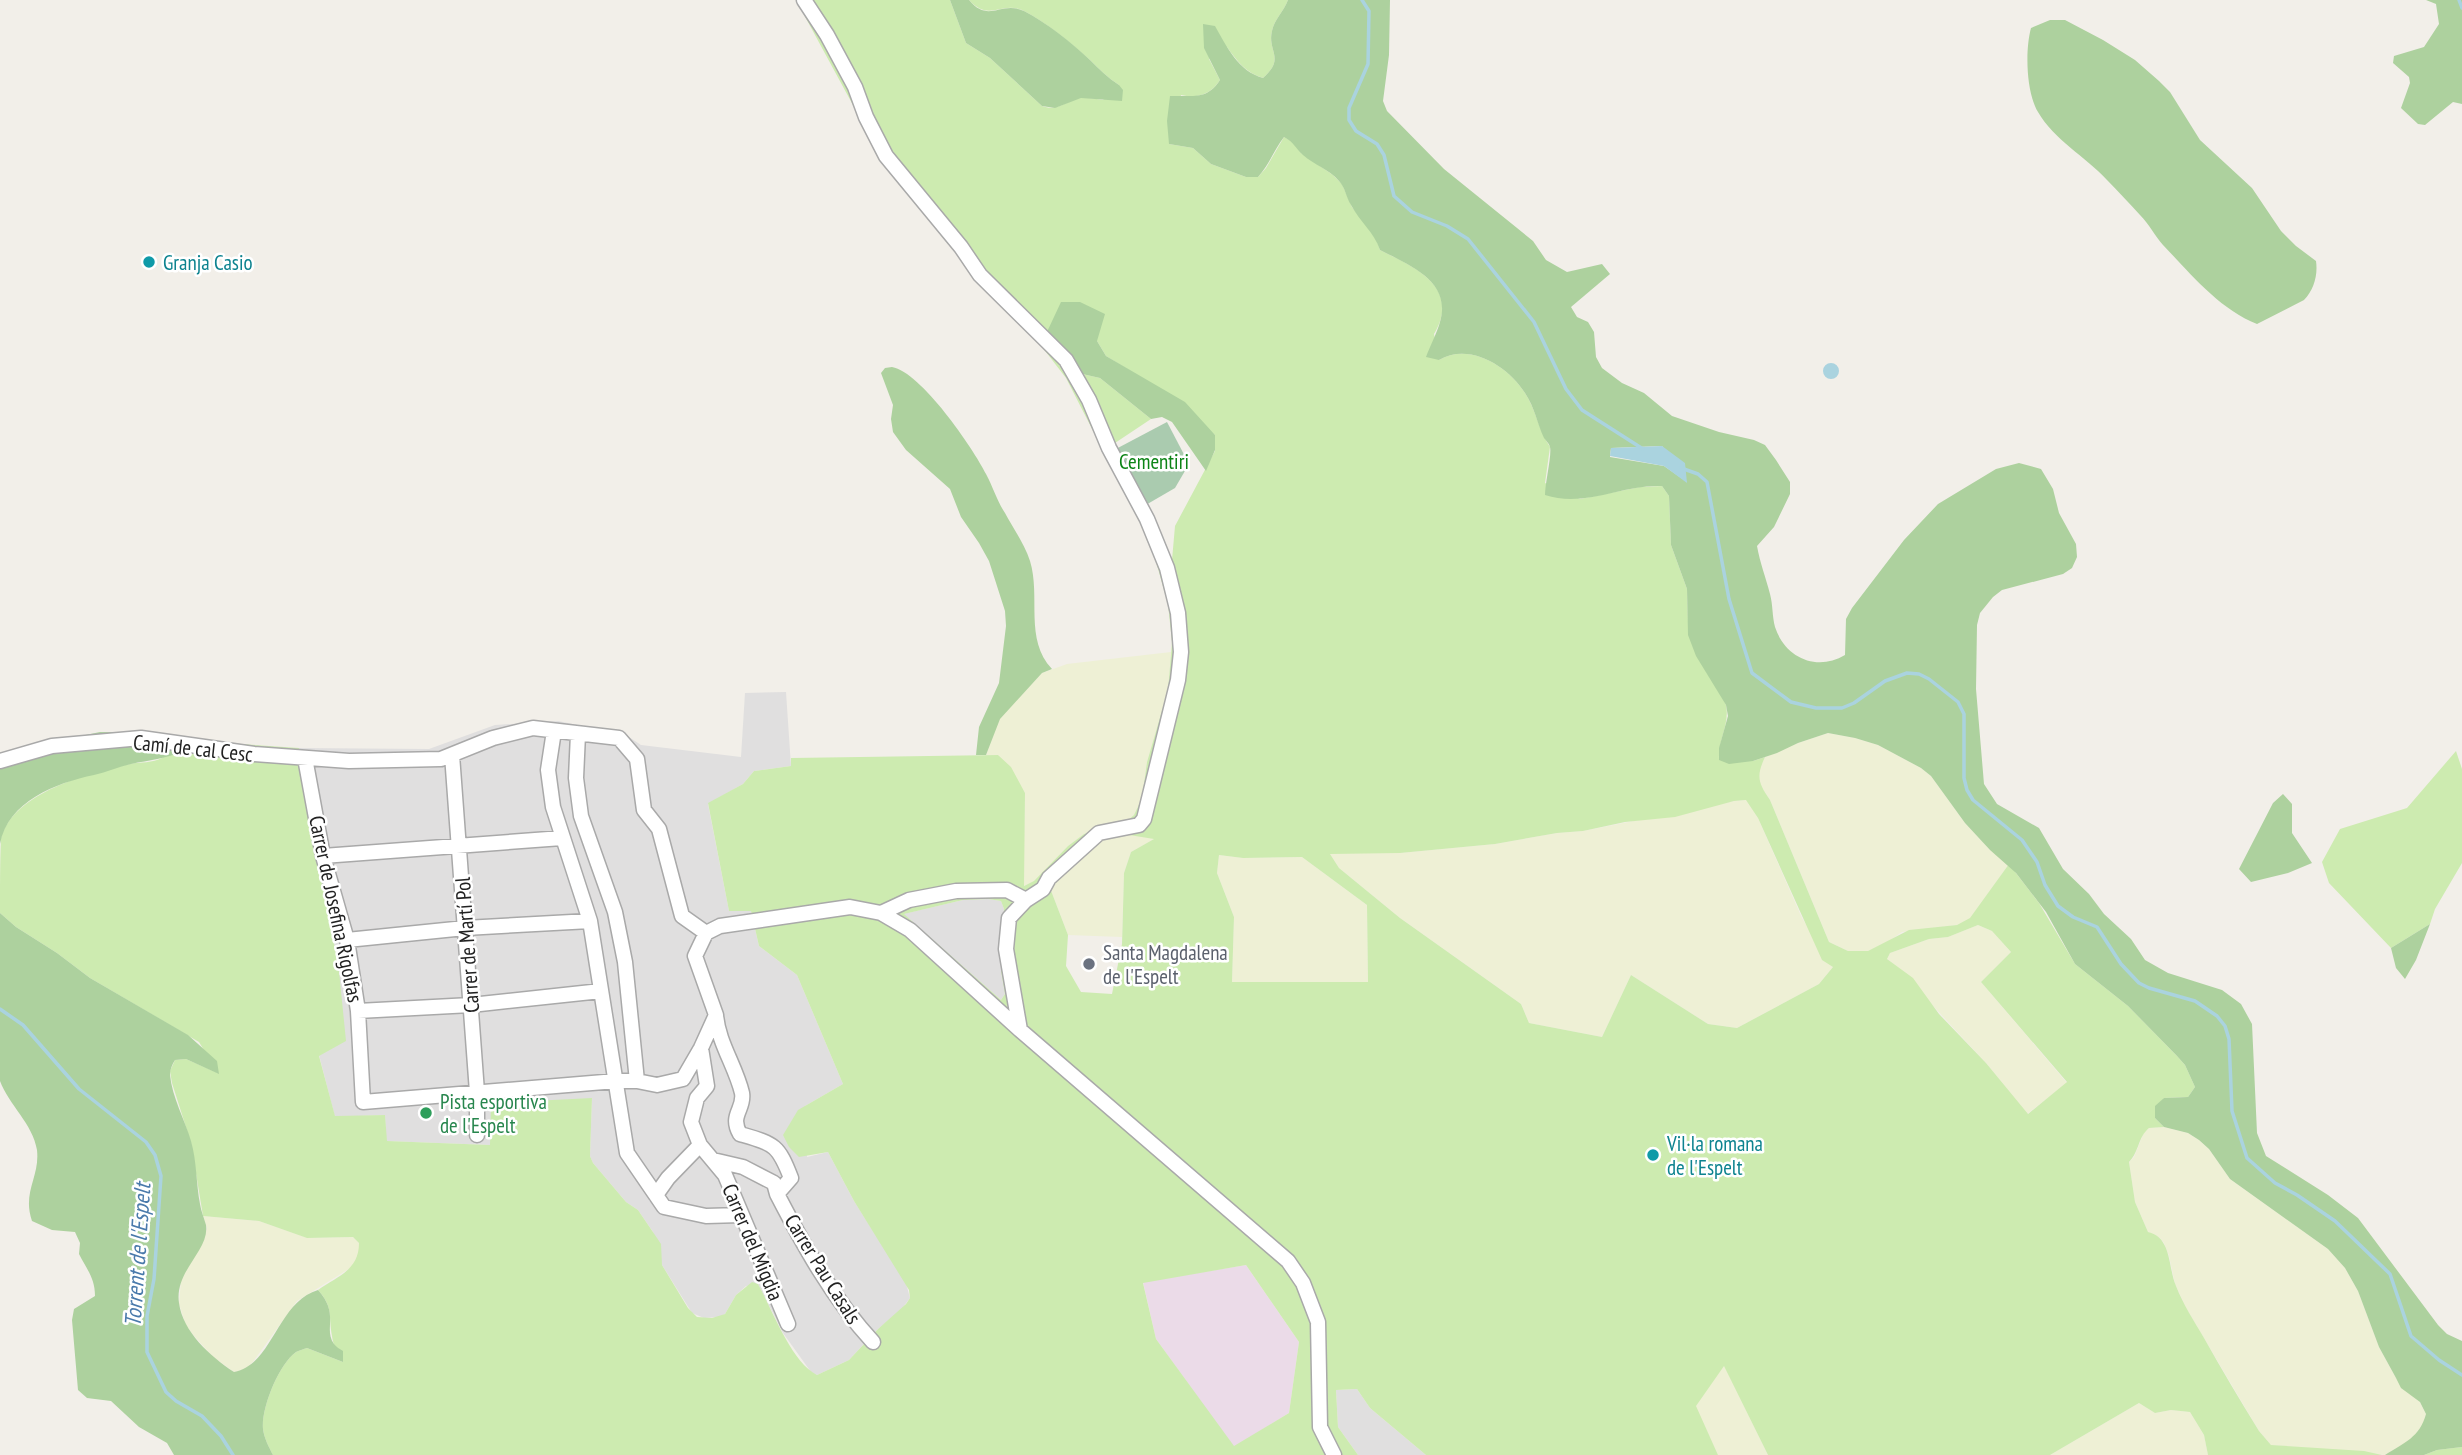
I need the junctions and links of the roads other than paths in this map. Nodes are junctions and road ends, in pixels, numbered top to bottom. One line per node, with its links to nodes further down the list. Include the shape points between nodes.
1 (804, 0): 10 (street, via 855,87 886,156 980,275 1066,360 1167,568 1181,646 1178,680 1144,819 1139,825 1099,833)
2 (554, 732): 3 (street, Camí de cal Cesc); 4 (street, Camí de cal Cesc, via 533,729 493,738); 7 (street, via 548,770)
3 (578, 734): 14 (street, Camí de cal Cesc, via 619,738 637,759 644,810 659,829 682,916); 23 (street, via 576,778 581,816 615,912)
4 (452, 755): 5 (street, Camí de cal Cesc, via 428,760); 8 (street, Carrer de Martí Pol)
5 (304, 758): 6 (street, Camí de cal Cesc, via 141,738 52,746); 9 (street, Carrer de Josefina Rigolfas)
6 (0, 761)
7 (562, 838): 8 (street); 12 (street)
8 (459, 844): 9 (street); 13 (street, Carrer de Martí Pol)
9 (323, 856): 15 (street, Carrer de Josefina Rigolfas)
10 (1026, 900): 11 (street, via 1007,890 956,891 909,900); 20 (street, via 1009,918 1006,949)
11 (881, 913): 14 (street, via 850,907 720,926); 20 (street, via 910,930)
12 (590, 921): 13 (street); 16 (street)
13 (465, 928): 15 (street); 17 (street, Carrer de Martí Pol)
14 (706, 933): 19 (street, via 695,956)
15 (347, 940): 18 (street, Carrer de Josefina Rigolfas)
16 (601, 991): 17 (street); 22 (street)
17 (471, 1005): 18 (street); 24 (street, Carrer de Martí Pol)
18 (358, 1012): 24 (street, Carrer de Josefina Rigolfas, via 363,1102)
19 (716, 1015): 21 (street); 28 (street, via 743,1096 736,1126 740,1134 772,1143 791,1178)
20 (1020, 1030): 33 (street, via 1288,1261 1303,1283 1318,1322 1320,1427)
21 (701, 1048): 23 (street, via 683,1079 657,1085); 26 (street, Carrer del Migdia, via 707,1086 697,1098 691,1122)
22 (616, 1081): 23 (street); 24 (street); 29 (street, via 627,1153)
23 (637, 1081)
24 (477, 1092): 25 (street, Carrer de Martí Pol)
25 (477, 1135)
26 (700, 1145): 27 (street, Carrer del Migdia); 29 (street)
27 (713, 1160): 28 (street, Carrer Pau Casals, via 754,1171 774,1183); 30 (street, Carrer del Migdia, via 725,1175)
28 (777, 1194): 32 (street, Carrer Pau Casals, via 811,1256 852,1319)
29 (656, 1195): 30 (street, via 664,1207 706,1216)
30 (741, 1215): 31 (street, Carrer del Migdia)
31 (788, 1324)
32 (873, 1342)
33 (1334, 1455)

